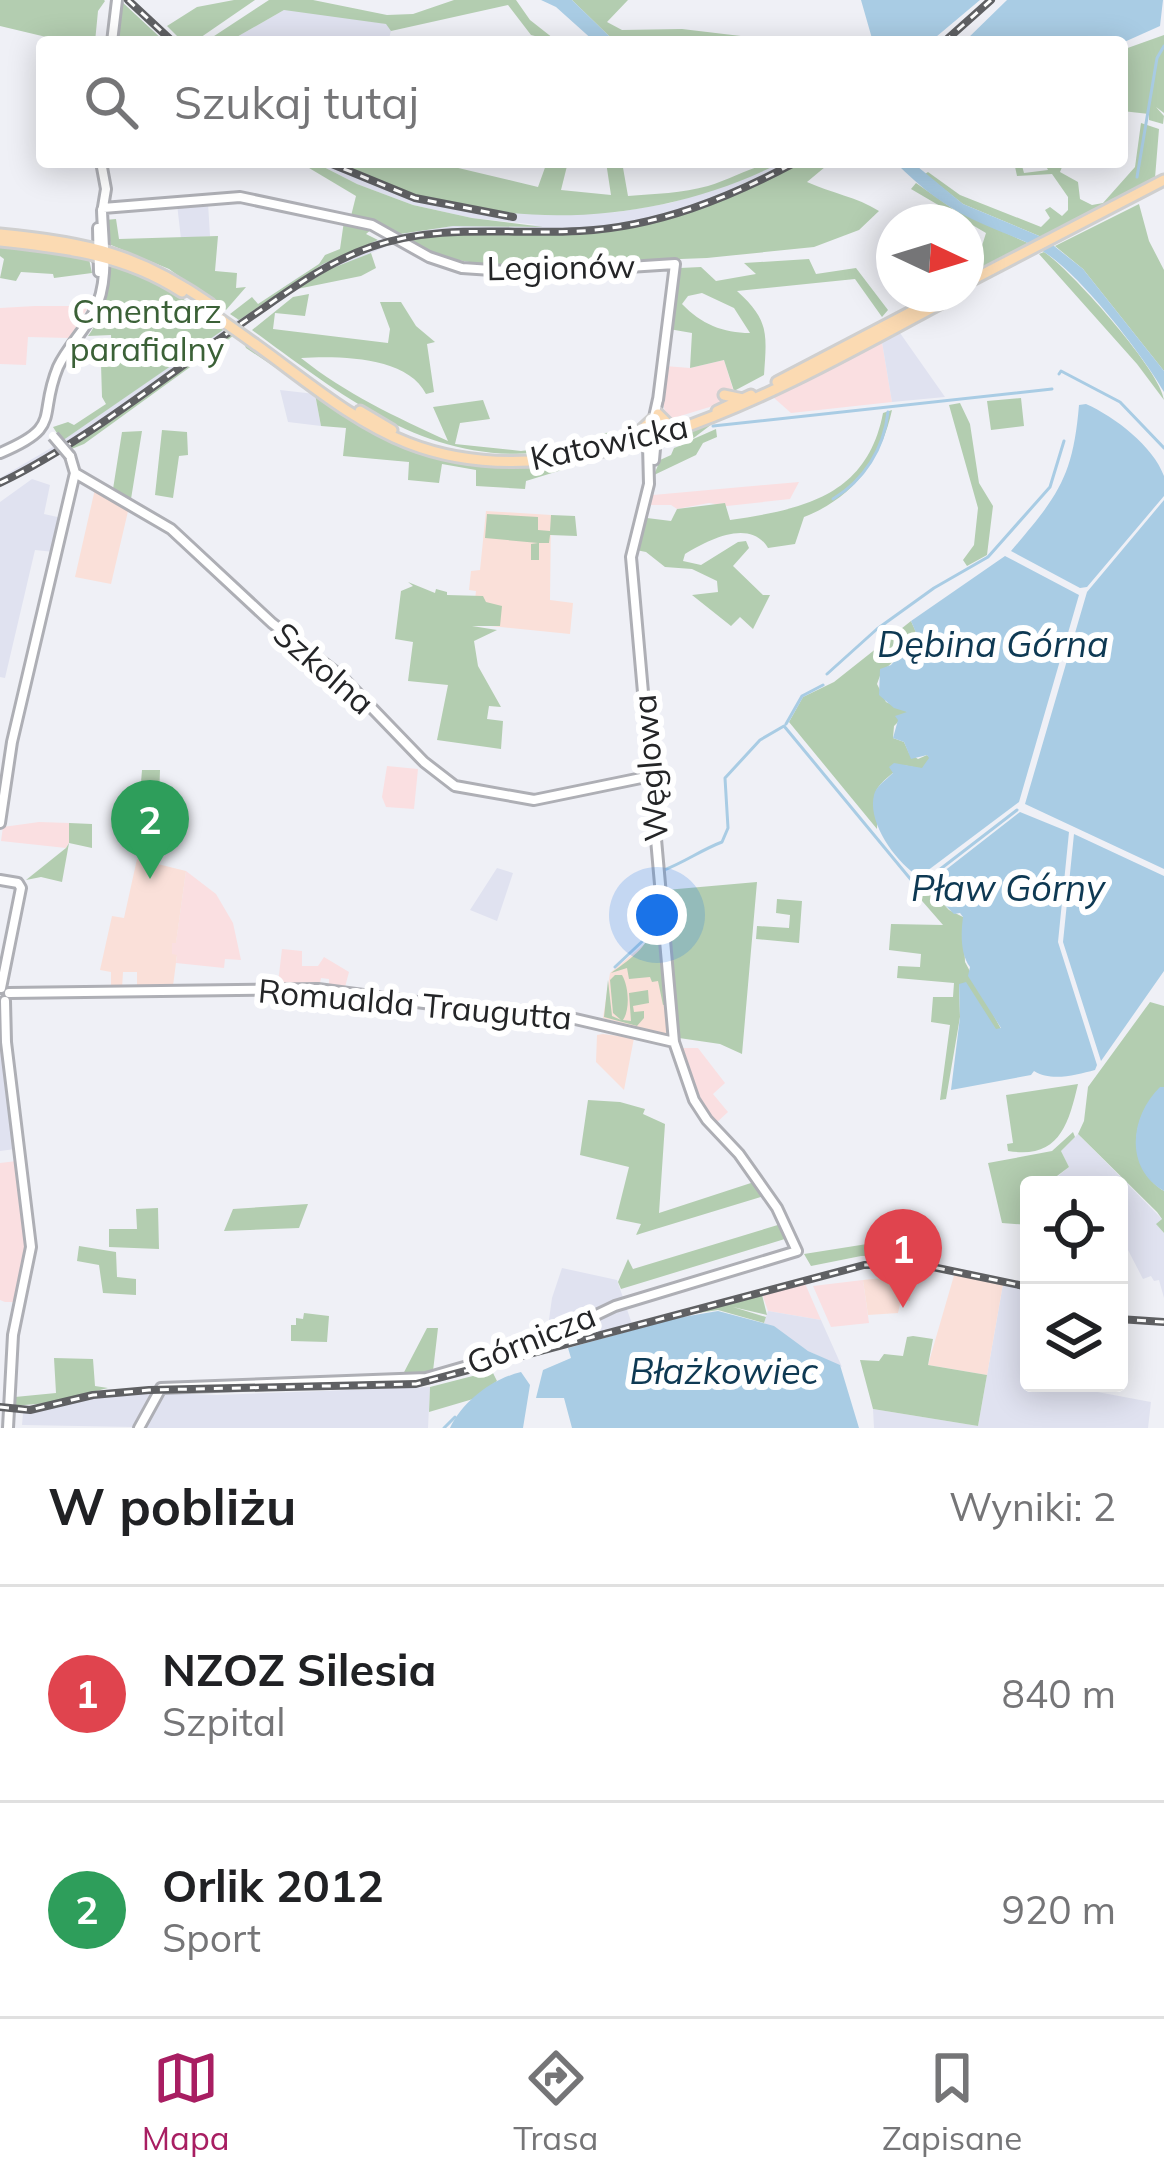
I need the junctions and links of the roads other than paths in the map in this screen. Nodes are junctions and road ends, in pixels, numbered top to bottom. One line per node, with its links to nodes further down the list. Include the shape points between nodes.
1 (117, 0): 2 (street)
2 (113, 36)
3 (101, 168): 5 (street)
4 (1164, 184): 13 (main road, Katowicka)
5 (106, 189): 6 (street); 7 (street)
6 (120, 206): 7 (street, Legionów); 11 (street, Legionów, via 240,197 360,221 446,264 486,270)
7 (102, 209): 9 (street); 9 (street)
8 (0, 237): 9 (main road, Katowicka); 9 (main road, Katowicka)
9 (100, 248): 10 (main road, Katowicka); 12 (street); 14 (street); 15 (main road, Katowicka, via 152,266)
10 (117, 260): 12 (main road); 15 (main road, Katowicka)
11 (675, 264): 25 (street, Węglowa)
12 (103, 272): 14 (street)
13 (984, 278)
14 (100, 293): 24 (street, via 58,368)
15 (208, 307): 25 (main road, Katowicka, bridge, via 367,416 437,447 542,455)
16 (910, 312): 23 (main road, Katowicka)
17 (921, 312): 18 (main road, Katowicka)
18 (836, 358): 19 (main road); 20 (main road, Katowicka)
19 (826, 373)
20 (770, 392): 22 (main road); 25 (main road, Katowicka, via 732,412)
21 (724, 395): 23 (main road)
22 (784, 395)
23 (743, 399): 25 (main road, Katowicka)
24 (44, 426): 26 (street); 27 (street, bridge)
25 (655, 430): 28 (street, Węglowa, via 632,557)
26 (0, 453)
27 (74, 473): 28 (street, Szkolna, via 171,529 455,786 542,800); 29 (street)
28 (651, 776): 32 (street, Węglowa)
29 (0, 824)
30 (0, 880): 31 (street, via 21,888)
31 (5, 995): 32 (street, Romualda Traugutta, via 311,988 558,1015); 34 (street, via 31,1247 16,1314)
32 (674, 1042): 33 (street, Węglowa, via 694,1100 767,1194)
33 (797, 1251): 35 (street, Górnicza, via 615,1306 523,1349 426,1378 161,1388)
34 (8, 1428)
35 (139, 1428)

